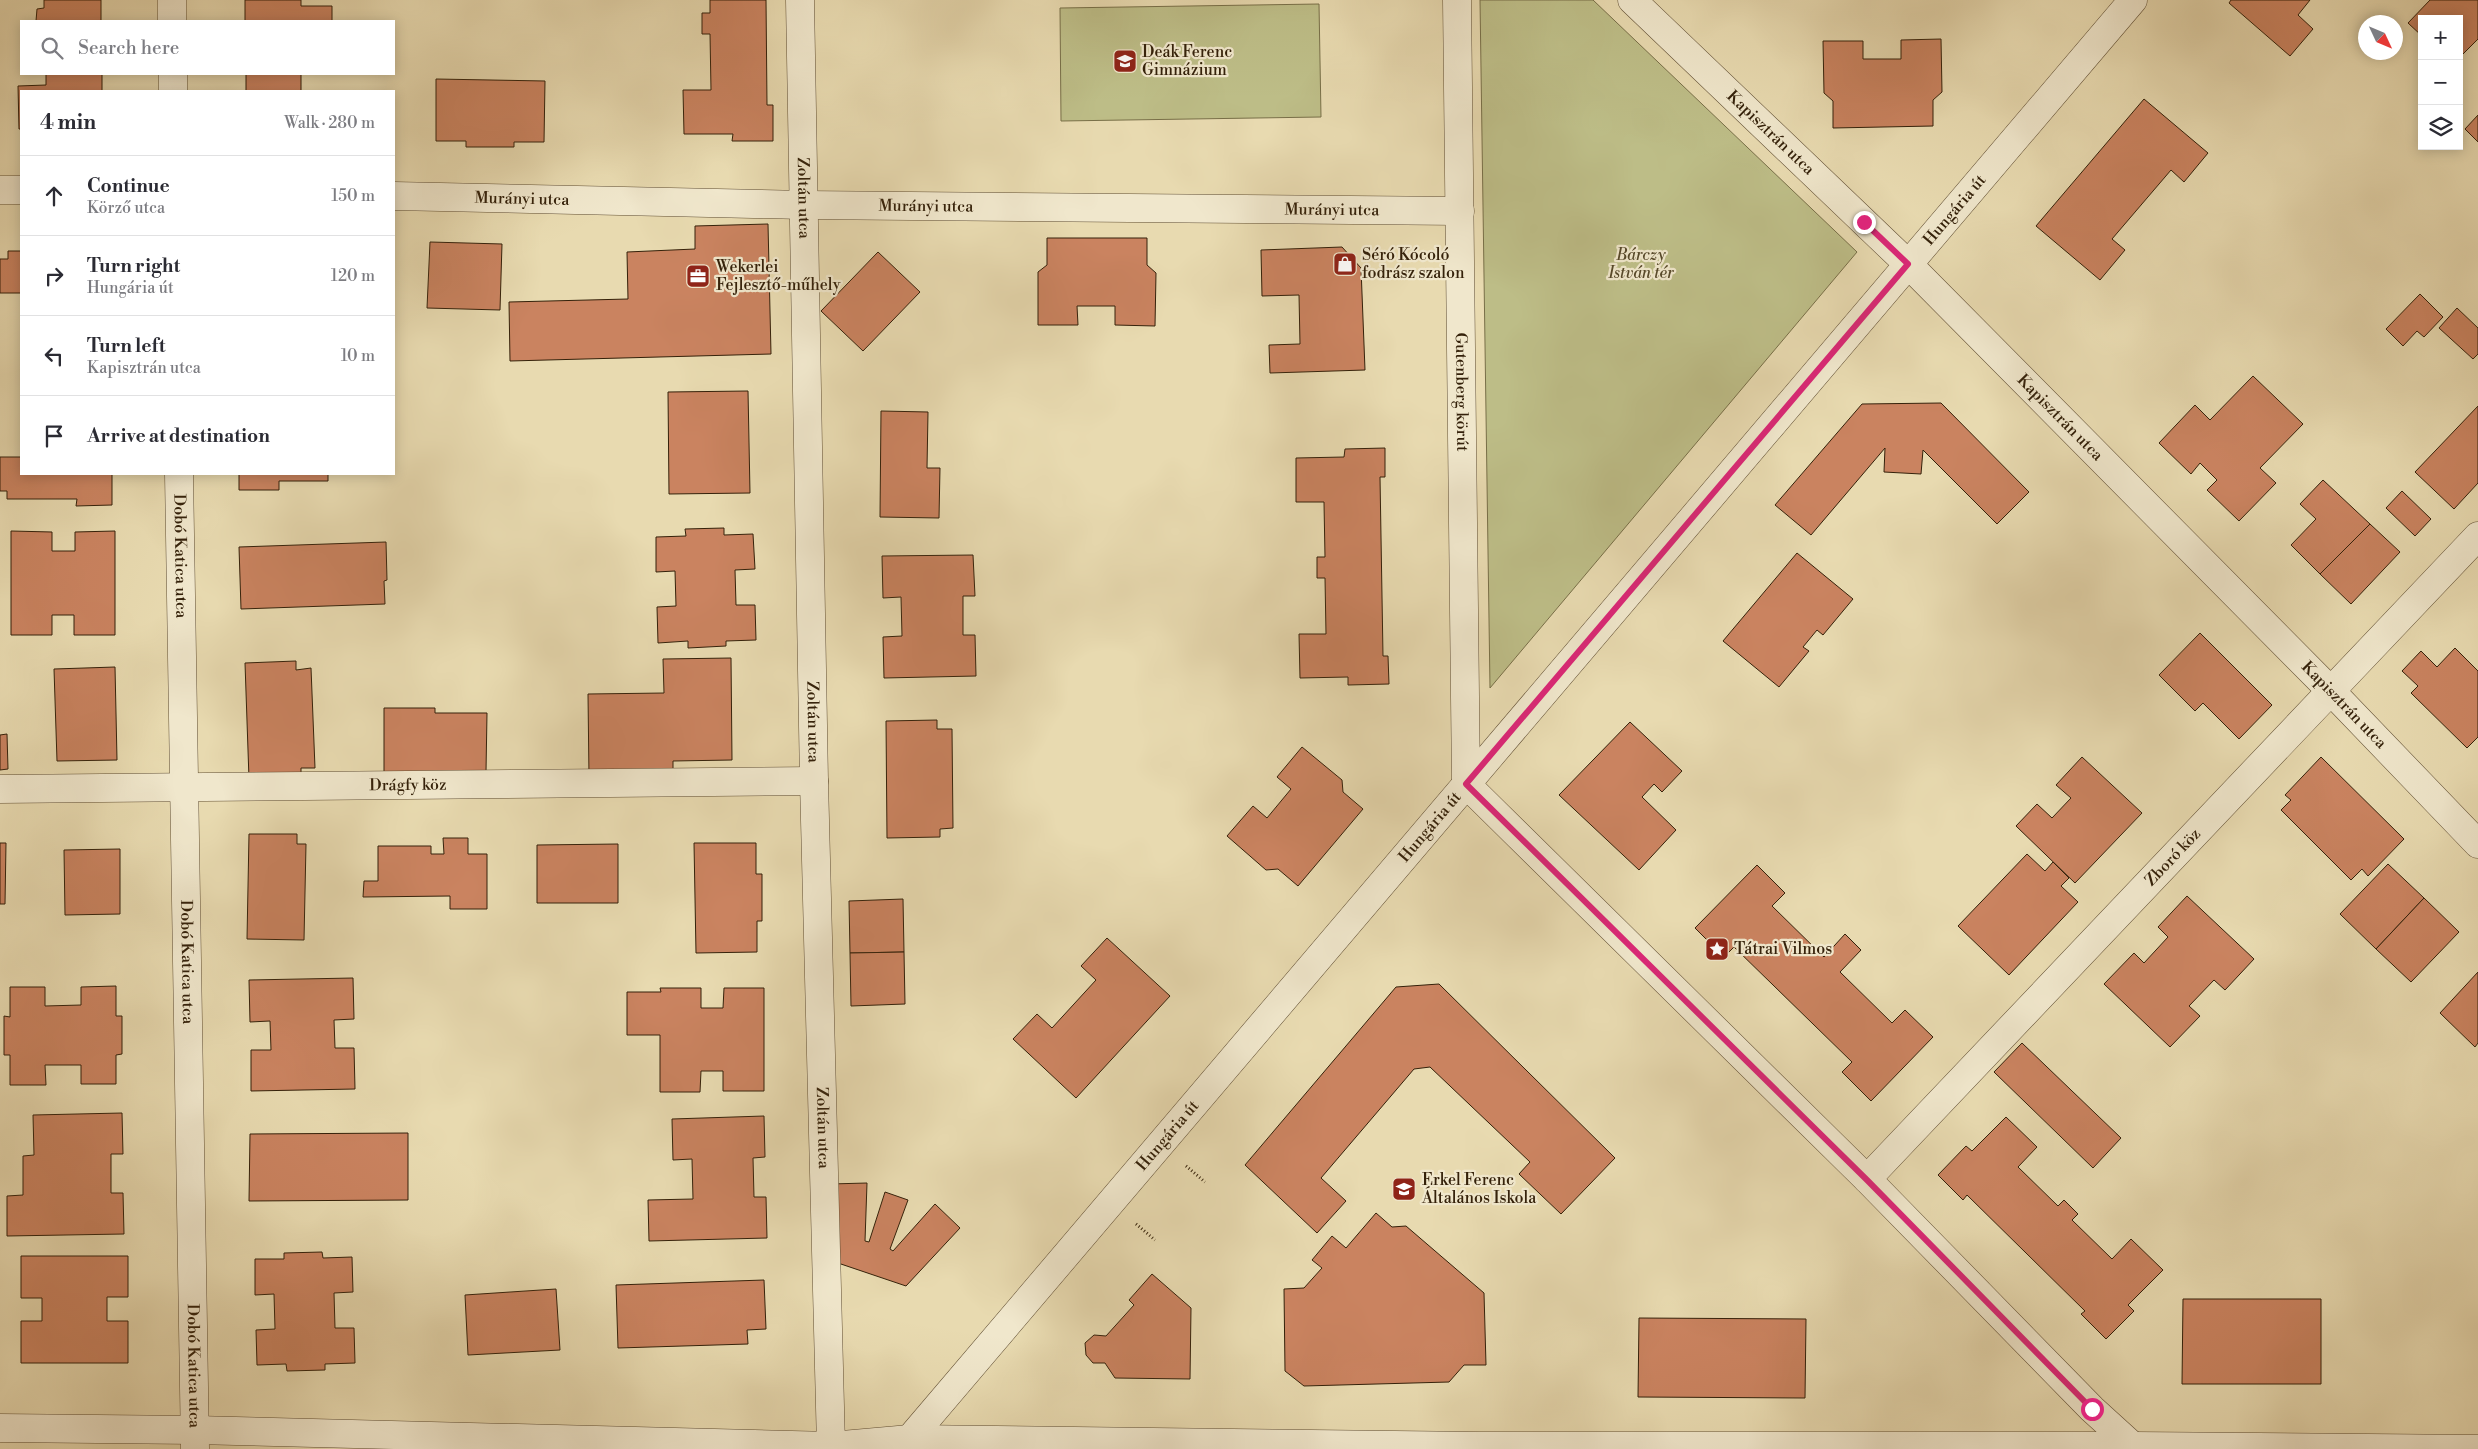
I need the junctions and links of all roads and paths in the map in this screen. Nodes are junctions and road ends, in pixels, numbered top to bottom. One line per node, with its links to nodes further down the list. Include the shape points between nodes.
1 (172, 0): 6 (street)
2 (800, 0): 12 (street, Zoltán utca)
3 (1457, 0): 13 (street, Gutenberg körút)
4 (1632, 0): 14 (street, Kapisztrán utca)
5 (2133, 0): 14 (street, Hungária út)
6 (172, 20)
7 (173, 75): 8 (street)
8 (173, 90)
9 (0, 190): 10 (street)
10 (20, 190)
11 (395, 196): 12 (street, Murányi utca)
12 (804, 205): 13 (street, Murányi utca); 18 (street, Zoltán utca)
13 (1460, 211): 19 (street, Gutenberg körút)
14 (1908, 264): 17 (street, Kapisztrán utca); 19 (street, Hungária út)
15 (179, 475): 20 (street, Dobó Katica utca)
16 (2478, 536): 17 (street, Zboró köz)
17 (2331, 691): 22 (street, Kapisztrán utca); 24 (street, Zboró köz)
18 (814, 781): 20 (street, Drágfy köz); 31 (street, Zoltán utca)
19 (1466, 784): 24 (street); 30 (street, Hungária út)
20 (184, 787): 21 (street, Drágfy köz); 29 (street, Dobó Katica utca)
21 (0, 789)
22 (2478, 844)
23 (1184, 1164): 25 (path)
24 (1867, 1180): 33 (street, via 2092,1409)
25 (1205, 1182)
26 (1134, 1222): 27 (path)
27 (1155, 1240)
28 (0, 1428): 29 (street)
29 (195, 1440): 31 (street)
30 (905, 1444): 31 (street); 32 (street)
31 (831, 1446)
32 (1478, 1448): 33 (street)
33 (2135, 1448): 34 (street)
34 (2478, 1449)

